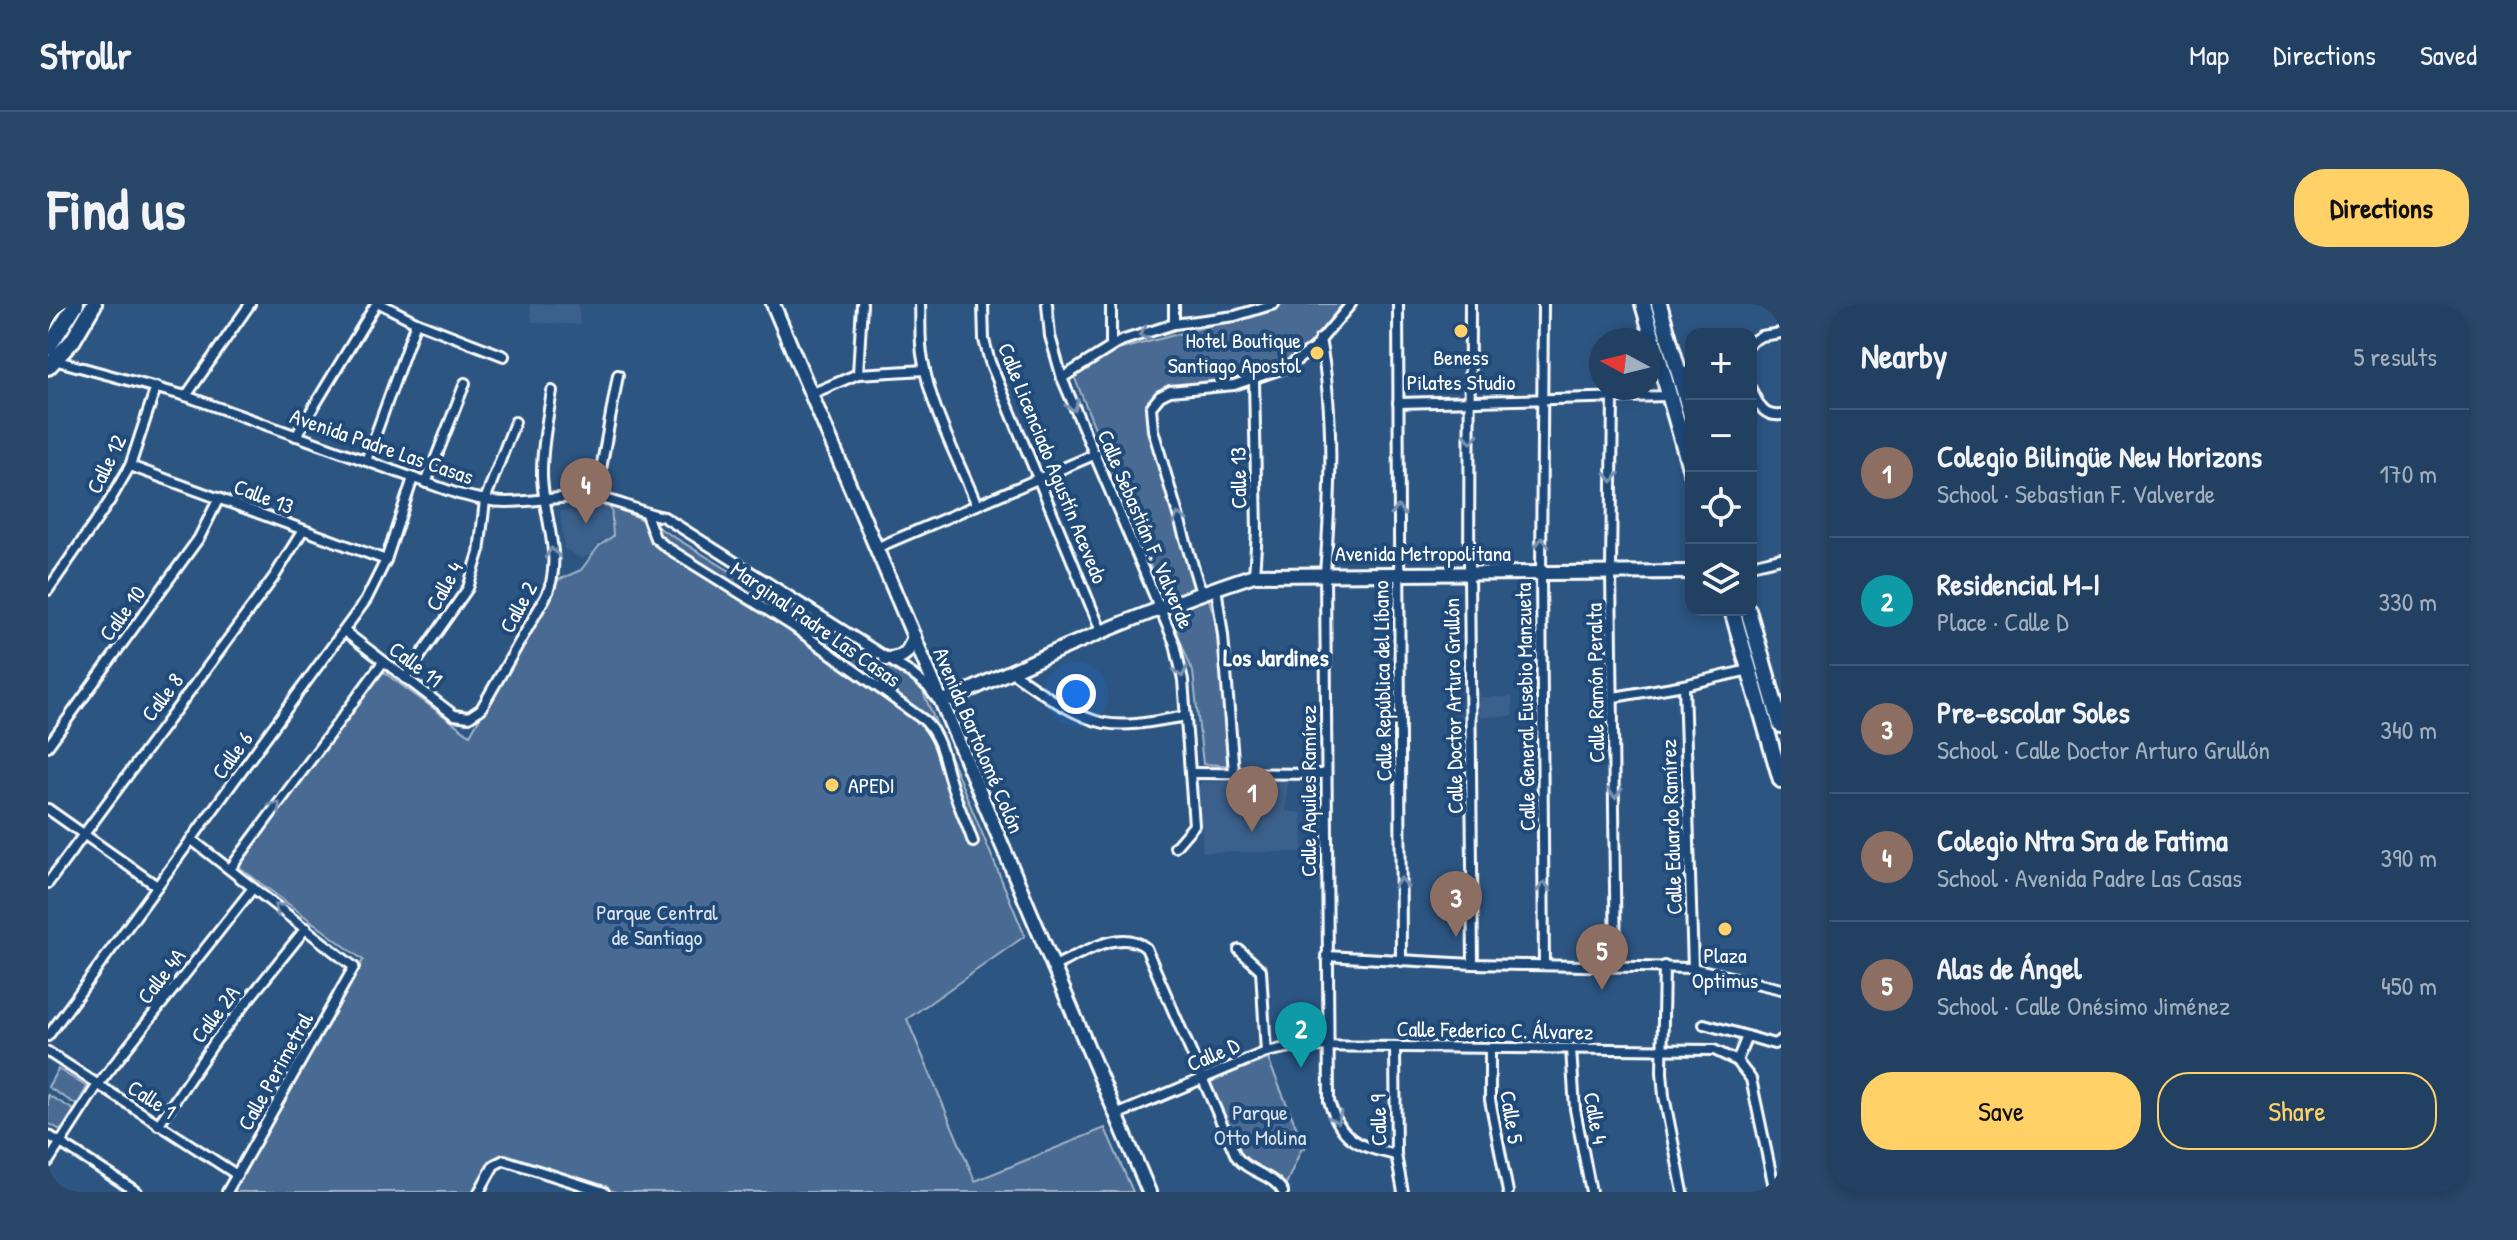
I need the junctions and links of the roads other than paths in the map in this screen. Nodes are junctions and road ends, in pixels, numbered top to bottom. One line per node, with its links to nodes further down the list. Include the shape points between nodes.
1 (76, 304): 29 (main road)
2 (94, 304): 29 (main road, via 73,340)
3 (250, 304): 40 (street)
4 (379, 304): 20 (street); 51 (street)
5 (773, 304): 39 (main road, Avenida Bartolomé Colón)
6 (862, 304): 32 (street)
7 (920, 304): 30 (street)
8 (983, 304): 57 (street, Calle Licenciado Agustín Acevedo, via 990,362)
9 (1047, 304): 34 (street, Calle Sebastián F. Valverde)
10 (1111, 304): 27 (street)
11 (1174, 304): 23 (street)
12 (1239, 304): 21 (street)
13 (1274, 304): 21 (street)
14 (1351, 304): 26 (street)
15 (1398, 304): 48 (street, Calle República del Líbano)
16 (1470, 304): 47 (street, Calle Doctor Arturo Grullón)
17 (1543, 304): 46 (street, Calle General Eusebio Manzueta)
18 (1643, 304): 42 (main road)
19 (1659, 304): 31 (main road)
20 (403, 309): 22 (street)
21 (1239, 315): 23 (street)
22 (416, 322): 28 (street); 54 (street)
23 (1174, 324): 27 (street, one-way to 27)
24 (1781, 333): 25 (street)
25 (1757, 338)
26 (1320, 339): 35 (street, via 1296,363); 73 (street, Calle Aquiles Ramírez, via 1329,394)
27 (1111, 345): 34 (street)
28 (504, 356)
29 (50, 358): 37 (street, Avenida Padre Las Casas)
30 (925, 370): 32 (street); 63 (street)
31 (1685, 372)
32 (858, 374): 39 (street)
33 (618, 375): 59 (street)
34 (1062, 378): 53 (street, Calle Sebastián F. Valverde, one-way to 53)
35 (1254, 380): 76 (street, Calle 13); 79 (street, one-way to 35, via 1153,430 1151,407 1170,391)
36 (465, 383): 58 (street)
37 (156, 387): 40 (street, Avenida Padre Las Casas); 55 (street, Calle 12)
38 (552, 391): 61 (street, Calle 2)
39 (811, 394): 66 (main road, Avenida Bartolomé Colón)
40 (186, 396): 51 (street, Avenida Padre Las Casas)
41 (1661, 396): 42 (street)
42 (1668, 396): 52 (main road)
43 (1589, 400): 46 (street)
44 (1613, 400): 70 (street, Calle Ramón Peralta, one-way to 70)
45 (1757, 400): 49 (street, via 1764,412)
46 (1543, 401): 47 (street); 71 (street, Calle General Eusebio Manzueta, one-way to 46)
47 (1471, 402): 48 (street); 74 (street, Calle Doctor Arturo Grullón, one-way to 74)
48 (1398, 403): 75 (street, Calle República del Líbano, one-way to 48)
49 (1781, 415)
50 (515, 422): 62 (street, Calle 4)
51 (296, 436): 54 (street, Avenida Padre Las Casas)
52 (1685, 451)
53 (1096, 454): 57 (street); 80 (street, Calle Sebastián F. Valverde)
54 (366, 461): 56 (street, Avenida Padre Las Casas)
55 (130, 466): 60 (street, Calle 13); 78 (street, Calle 12)
56 (413, 478): 58 (street, Avenida Padre Las Casas); 68 (street, Calle 6)
57 (1038, 479): 63 (street); 85 (street, Calle Licenciado Agustín Acevedo)
58 (426, 483): 62 (street, Avenida Padre Las Casas)
59 (596, 497): 61 (street, Avenida Padre Las Casas); 64 (street, Avenida Padre Las Casas)
60 (219, 498): 65 (street, Calle 13); 101 (street, Calle 10, via 199,538)
61 (542, 499): 62 (street, Avenida Padre Las Casas); 98 (street, Calle 2, one-way to 61, via 481,709 550,589 554,570)
62 (485, 500): 92 (street, Calle 4, via 472,579)
63 (977, 505): 66 (street)
64 (646, 514): 81 (street, Avenida Padre Las Casas, via 664,517); 86 (street, Marginal Padre Las Casas, via 655,538)
65 (303, 530): 68 (street, Calle 13); 108 (street, Calle 8, via 274,577)
66 (876, 548): 87 (main road, Avenida Bartolomé Colón)
67 (1781, 558): 69 (street)
68 (386, 560): 84 (street, Calle 6)
69 (1757, 564)
70 (1611, 571): 71 (main road, Avenida Metropolitana); 72 (main road, Avenida Metropolitana); 94 (street, Calle Ramón Peralta)
71 (1541, 572): 74 (main road, Avenida Metropolitana); 121 (street, Calle General Eusebio Manzueta, one-way to 71)
72 (1685, 572)
73 (1325, 573): 75 (main road, Avenida Metropolitana); 76 (main road, Avenida Metropolitana); 105 (street, Calle Aquiles Ramírez)
74 (1469, 573): 75 (main road, Avenida Metropolitana); 120 (street, Calle Doctor Arturo Grullón)
75 (1398, 574): 119 (street, Calle República del Líbano, one-way to 75)
76 (1254, 575): 77 (main road, Avenida Metropolitana)
77 (1216, 587): 79 (main road, Avenida Metropolitana); 103 (street)
78 (48, 590)
79 (1201, 593): 80 (main road, Avenida Metropolitana)
80 (1161, 609): 85 (main road, Avenida Metropolitana); 97 (street, Calle Sebastián F. Valverde, one-way to 97, via 1175,644)
81 (819, 616): 86 (street); 88 (street, Avenida Padre Las Casas)
82 (1734, 616): 90 (main road)
83 (1750, 616): 96 (main road)
84 (344, 631): 89 (street, Calle 11); 109 (street, Calle 6)
85 (1102, 633): 91 (main road, Avenida Metropolitana)
86 (805, 635): 102 (street, Marginal Padre Las Casas, via 925,721 937,734)
87 (914, 636): 88 (main road, via 901,658); 95 (main road, Avenida Bartolomé Colón)
88 (886, 659): 95 (street, Avenida Padre Las Casas)
89 (383, 662): 92 (street, Calle 11); 112 (street, one-way to 89)
90 (1749, 670): 93 (street); 106 (main road)
91 (1010, 671): 95 (main road, Avenida Metropolitana); 97 (street, via 1103,723)
92 (405, 678): 98 (street, Calle 11, via 454,715)
93 (1684, 685): 94 (street); 125 (street, Calle Eduardo Ramírez)
94 (1614, 697): 123 (street, Calle Ramón Peralta, one-way to 123)
95 (942, 700): 100 (main road, Avenida Bartolomé Colón)
96 (1778, 700): 99 (main road)
97 (1186, 716): 104 (street, Calle Sebastián F. Valverde)
98 (469, 717)
99 (1781, 725)
100 (958, 741): 102 (street); 122 (main road, Avenida Bartolomé Colón)
101 (48, 746)
102 (945, 757): 110 (street, Marginal Padre Las Casas)
103 (1234, 772): 104 (street); 105 (street)
104 (1192, 773): 111 (street, Calle Sebastián F. Valverde, via 1194,825)
105 (1326, 774): 118 (street, Calle Aquiles Ramírez)
106 (1781, 780)
107 (48, 809): 108 (street)
108 (82, 834): 113 (street, Calle 8); 114 (street)
109 (192, 840): 112 (street); 114 (street, Calle 6)
110 (973, 842)
111 (1175, 847)
112 (230, 869): 115 (street)
113 (48, 883)
114 (157, 886): 128 (street, Calle 6)
115 (253, 888): 116 (street, one-way to 115); 140 (street, Calle 4A)
116 (306, 928): 142 (street, Calle 2A, via 216,1040); 147 (street, Calle Perimetral, via 354,967)
117 (1239, 950): 137 (street, via 1262,972)
118 (1326, 956): 119 (street); 131 (street, Calle Aquiles Ramírez)
119 (1401, 961): 120 (street)
120 (1473, 964): 121 (street)
121 (1544, 965): 123 (street)
122 (1054, 966): 139 (street, via 1114,940 1140,942 1152,958); 141 (main road, Avenida Bartolomé Colón)
123 (1616, 966): 124 (street)
124 (1664, 966): 125 (street); 135 (street)
125 (1693, 968): 126 (street)
126 (1781, 989)
127 (1704, 1024): 129 (street)
128 (48, 1036)
129 (1747, 1036): 130 (street, via 1774,1044); 138 (street)
130 (1781, 1040)
131 (1329, 1045): 132 (street, Calle Federico C. Álvarez); 137 (street, Calle D); 145 (street, Calle Aquiles Ramírez, one-way to 145, via 1329,1101 1340,1130 1363,1148)
132 (1395, 1048): 133 (street, Calle Federico C. Álvarez); 145 (street, Calle 9)
133 (1490, 1048): 134 (street, Calle Federico C. Álvarez); 157 (street, Calle 5, via 1490,1100)
134 (1571, 1049): 135 (street, Calle Federico C. Álvarez); 158 (street, Calle 4, via 1573,1098)
135 (1662, 1050): 138 (street, Calle Federico C. Álvarez, via 1714,1050); 159 (street, via 1664,1096)
136 (48, 1052): 140 (street, Calle 1)
137 (1266, 1052): 139 (street, Calle D)
138 (1737, 1061): 160 (street, via 1753,1086)
139 (1203, 1079): 141 (street, Calle D); 155 (street, via 1239,1161)
140 (97, 1086): 142 (street, Calle 1); 144 (street)
141 (1116, 1115): 154 (main road, Avenida Bartolomé Colón)
142 (158, 1125): 147 (street, Calle 1)
143 (48, 1135): 144 (street)
144 (60, 1142): 146 (street); 149 (street)
145 (1396, 1155): 156 (street, Calle 9)
146 (48, 1162)
147 (237, 1175): 150 (street, Calle Perimetral)
148 (583, 1185): 151 (street, via 501,1161); 152 (street); 153 (street)
149 (137, 1192)
150 (227, 1192)
151 (479, 1192)
152 (574, 1192)
153 (604, 1192)
154 (1149, 1192)
155 (1283, 1192)
156 (1403, 1192)
157 (1508, 1192)
158 (1591, 1192)
159 (1683, 1192)
160 (1775, 1192)

